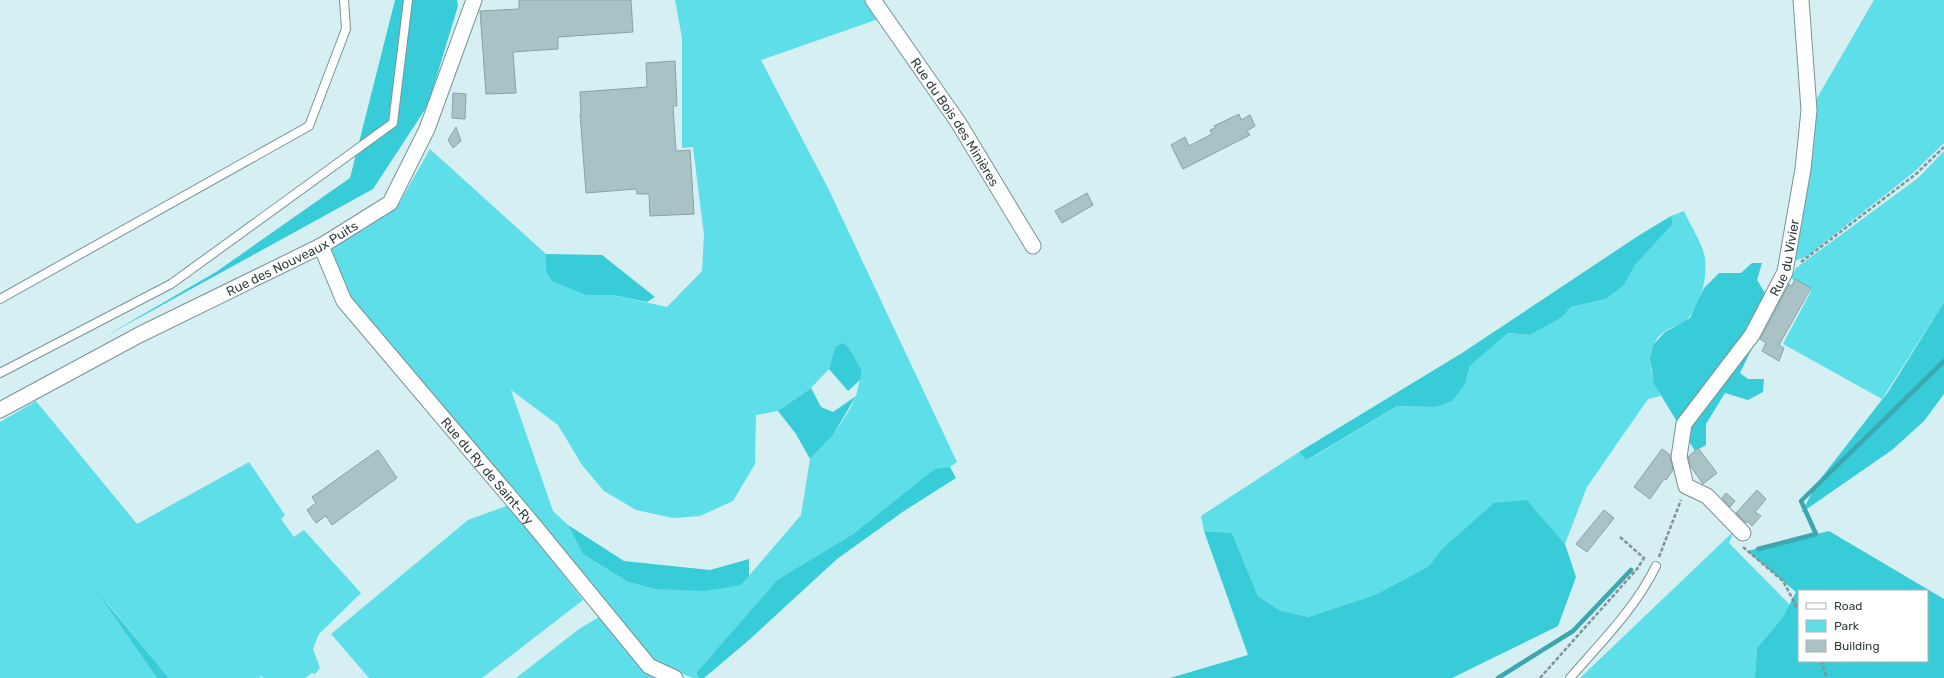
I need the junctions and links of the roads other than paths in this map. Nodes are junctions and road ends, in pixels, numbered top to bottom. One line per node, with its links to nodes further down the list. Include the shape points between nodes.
1 (344, 0): 8 (lane, via 346,29 309,126)
2 (408, 0): 9 (lane, via 393,123 171,284)
3 (873, 0): 7 (street, Rue du Bois des Minières, via 958,122)
4 (1801, 0): 11 (street, Rue du Vivier, via 1808,110 1803,170 1785,272 1752,335 1684,424 1679,457 1686,486 1707,496)
5 (472, 1): 6 (street, Rue des Nouveaux Puits, via 427,129 390,203)
6 (321, 246): 10 (street, Rue des Nouveaux Puits, via 139,335); 13 (street, Rue du Ry de Saint-Ry, via 344,301 532,523 648,666)
7 (1033, 246)
8 (0, 299)
9 (0, 373)
10 (0, 410)
11 (1743, 532)
12 (1656, 566): 14 (lane, via 1630,609)
13 (675, 678)
14 (1570, 678)

